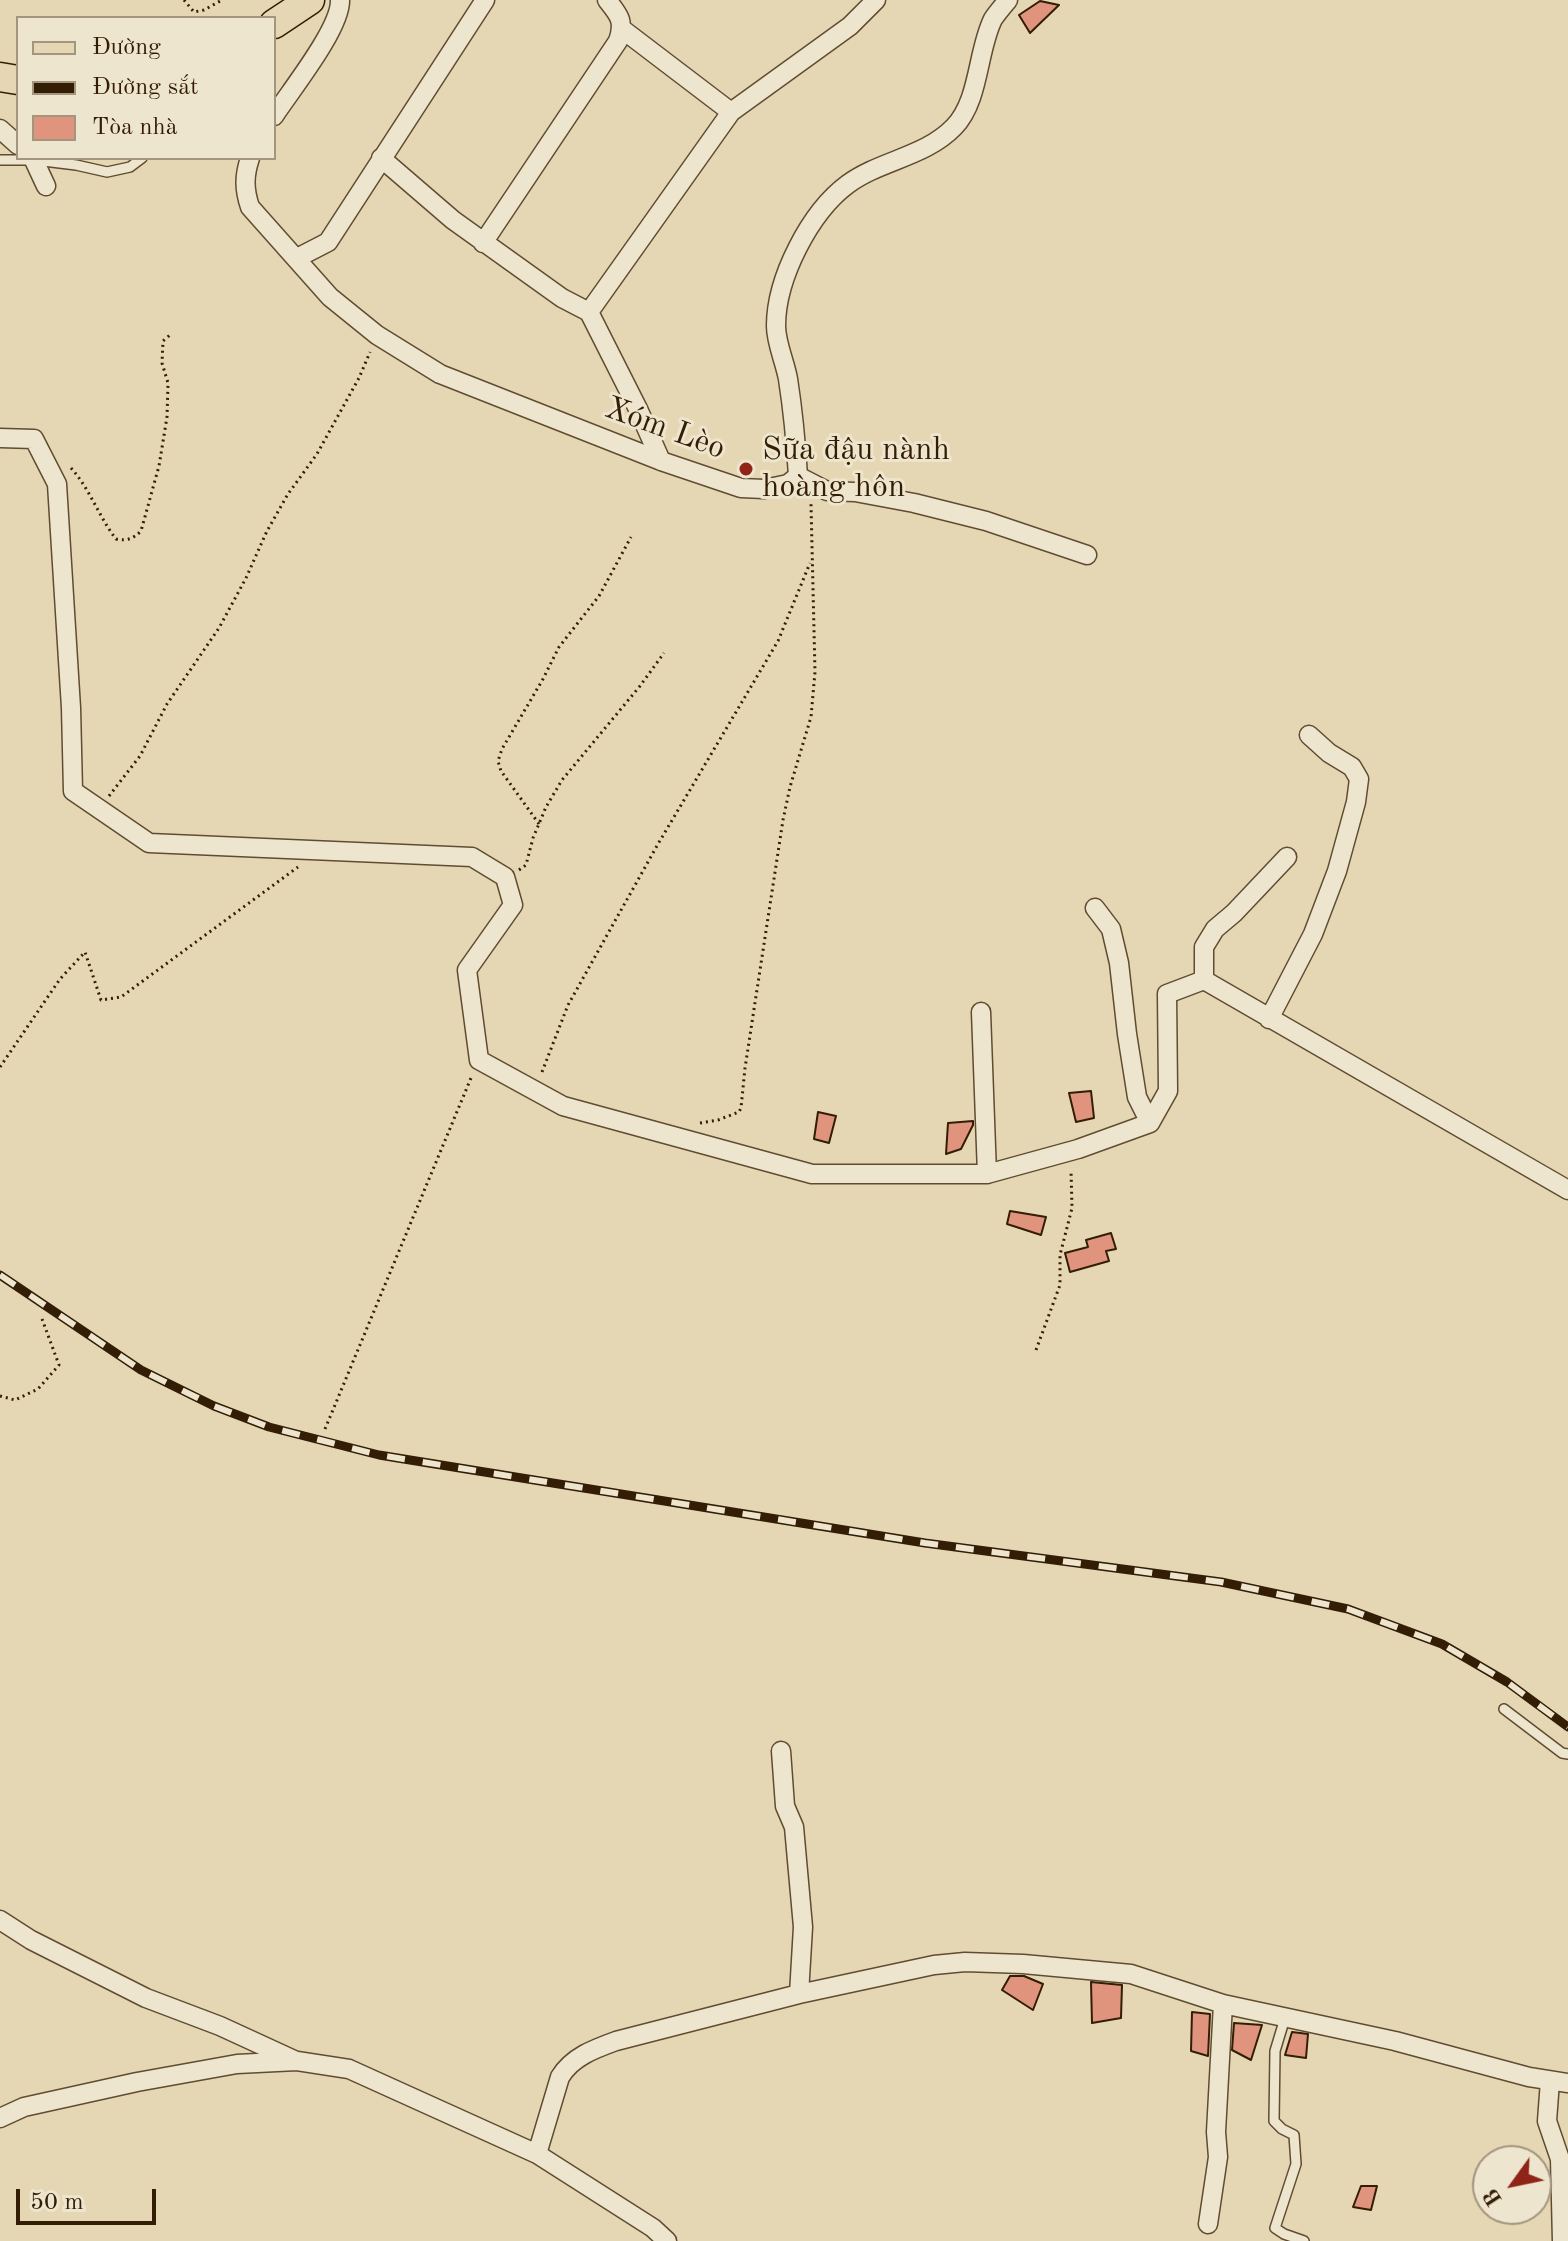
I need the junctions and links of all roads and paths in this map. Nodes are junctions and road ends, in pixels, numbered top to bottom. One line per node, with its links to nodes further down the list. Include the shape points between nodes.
1 (184, 0): 2 (path, via 194,12)
2 (222, 0)
3 (310, 0): 9 (main road)
4 (340, 0): 12 (street, via 332,29)
5 (485, 0): 15 (street)
6 (607, 0): 10 (street)
7 (876, 0): 11 (street, via 850,26)
8 (1008, 0): 29 (street, via 994,19 964,113 954,128 916,154 861,175 843,188 799,244 784,278 775,328)
9 (276, 23)
10 (622, 29): 11 (street); 21 (street)
11 (731, 112): 23 (street)
12 (276, 113)
13 (0, 129): 14 (street)
14 (16, 143)
15 (381, 158): 21 (street); 22 (street, via 328,242)
16 (34, 160): 20 (street)
17 (41, 160): 18 (lane, via 107,172)
18 (139, 160)
19 (249, 160): 22 (street, Xóm Lèo, via 245,190 250,207)
20 (46, 186)
21 (483, 243): 23 (street)
22 (297, 258): 25 (street, Xóm Lèo, via 330,297)
23 (589, 312): 28 (street)
24 (170, 335): 27 (path, via 163,341 162,363 168,383 167,417 141,531 116,539 81,479 69,466)
25 (377, 335): 28 (street, Xóm Lèo, via 440,374); 35 (path, via 359,378 274,518 219,628 167,704 140,756)
26 (0, 438): 27 (street, via 34,439)
27 (46, 459): 35 (street, via 57,484 73,791)
28 (661, 461): 29 (street, Xóm Lèo, via 741,488 764,489)
29 (805, 479): 31 (street, via 827,491 899,500 986,521); 32 (path)
30 (631, 537): 36 (path, via 599,596 559,647 498,761)
31 (1087, 555)
32 (811, 560): 46 (path, via 778,641 568,1005); 48 (path, via 811,717 783,820 741,1108 733,1115)
33 (664, 653): 36 (path, via 562,780)
34 (1309, 735): 43 (street, via 1352,767 1359,779 1337,871 1313,934)
35 (100, 809): 37 (street, via 149,843)
36 (539, 824): 39 (path, via 526,865)
37 (321, 851): 39 (street, via 472,857); 45 (path, via 121,997 101,1000 85,952 60,979)
38 (1287, 857): 41 (street, via 1215,929 1204,947)
39 (505, 877): 44 (street, via 513,905 467,970)
40 (1095, 908): 47 (street, via 1111,929 1137,1097)
41 (1204, 980): 43 (street); 47 (street, via 1167,994 1168,1091)
42 (981, 1012): 50 (street)
43 (1269, 1019): 51 (street)
44 (479, 1060): 46 (street); 55 (path)
45 (0, 1067)
46 (535, 1090): 50 (street, via 563,1106 812,1174)
47 (1150, 1123): 49 (street)
48 (692, 1124)
49 (1071, 1151): 50 (street); 53 (path, via 1072,1208 1060,1255 1060,1285)
50 (987, 1174)
51 (1568, 1190)
52 (42, 1319): 54 (path, via 59,1365 38,1389 15,1400)
53 (1036, 1350)
54 (0, 1396)
55 (325, 1429)
56 (1504, 1709): 58 (lane)
57 (781, 1751): 60 (street, via 803,1927)
58 (1568, 1754)
59 (0, 1920): 63 (street, via 146,1998)
60 (799, 1994): 61 (street, via 965,1962 1131,1974); 66 (street, via 616,2041 576,2059 560,2077)
61 (1223, 2004): 62 (street); 67 (street, via 1218,2157)
62 (1285, 2018): 64 (street); 69 (lane, via 1275,2051 1274,2121 1294,2135 1296,2164 1275,2228)
63 (297, 2061): 65 (street, via 237,2064 137,2082 24,2107); 66 (street, via 349,2069)
64 (1559, 2082): 70 (street, via 1547,2121 1560,2159)
65 (0, 2118)
66 (537, 2154): 68 (street)
67 (1208, 2224)
68 (667, 2241)
69 (1304, 2241)
70 (1562, 2241)

